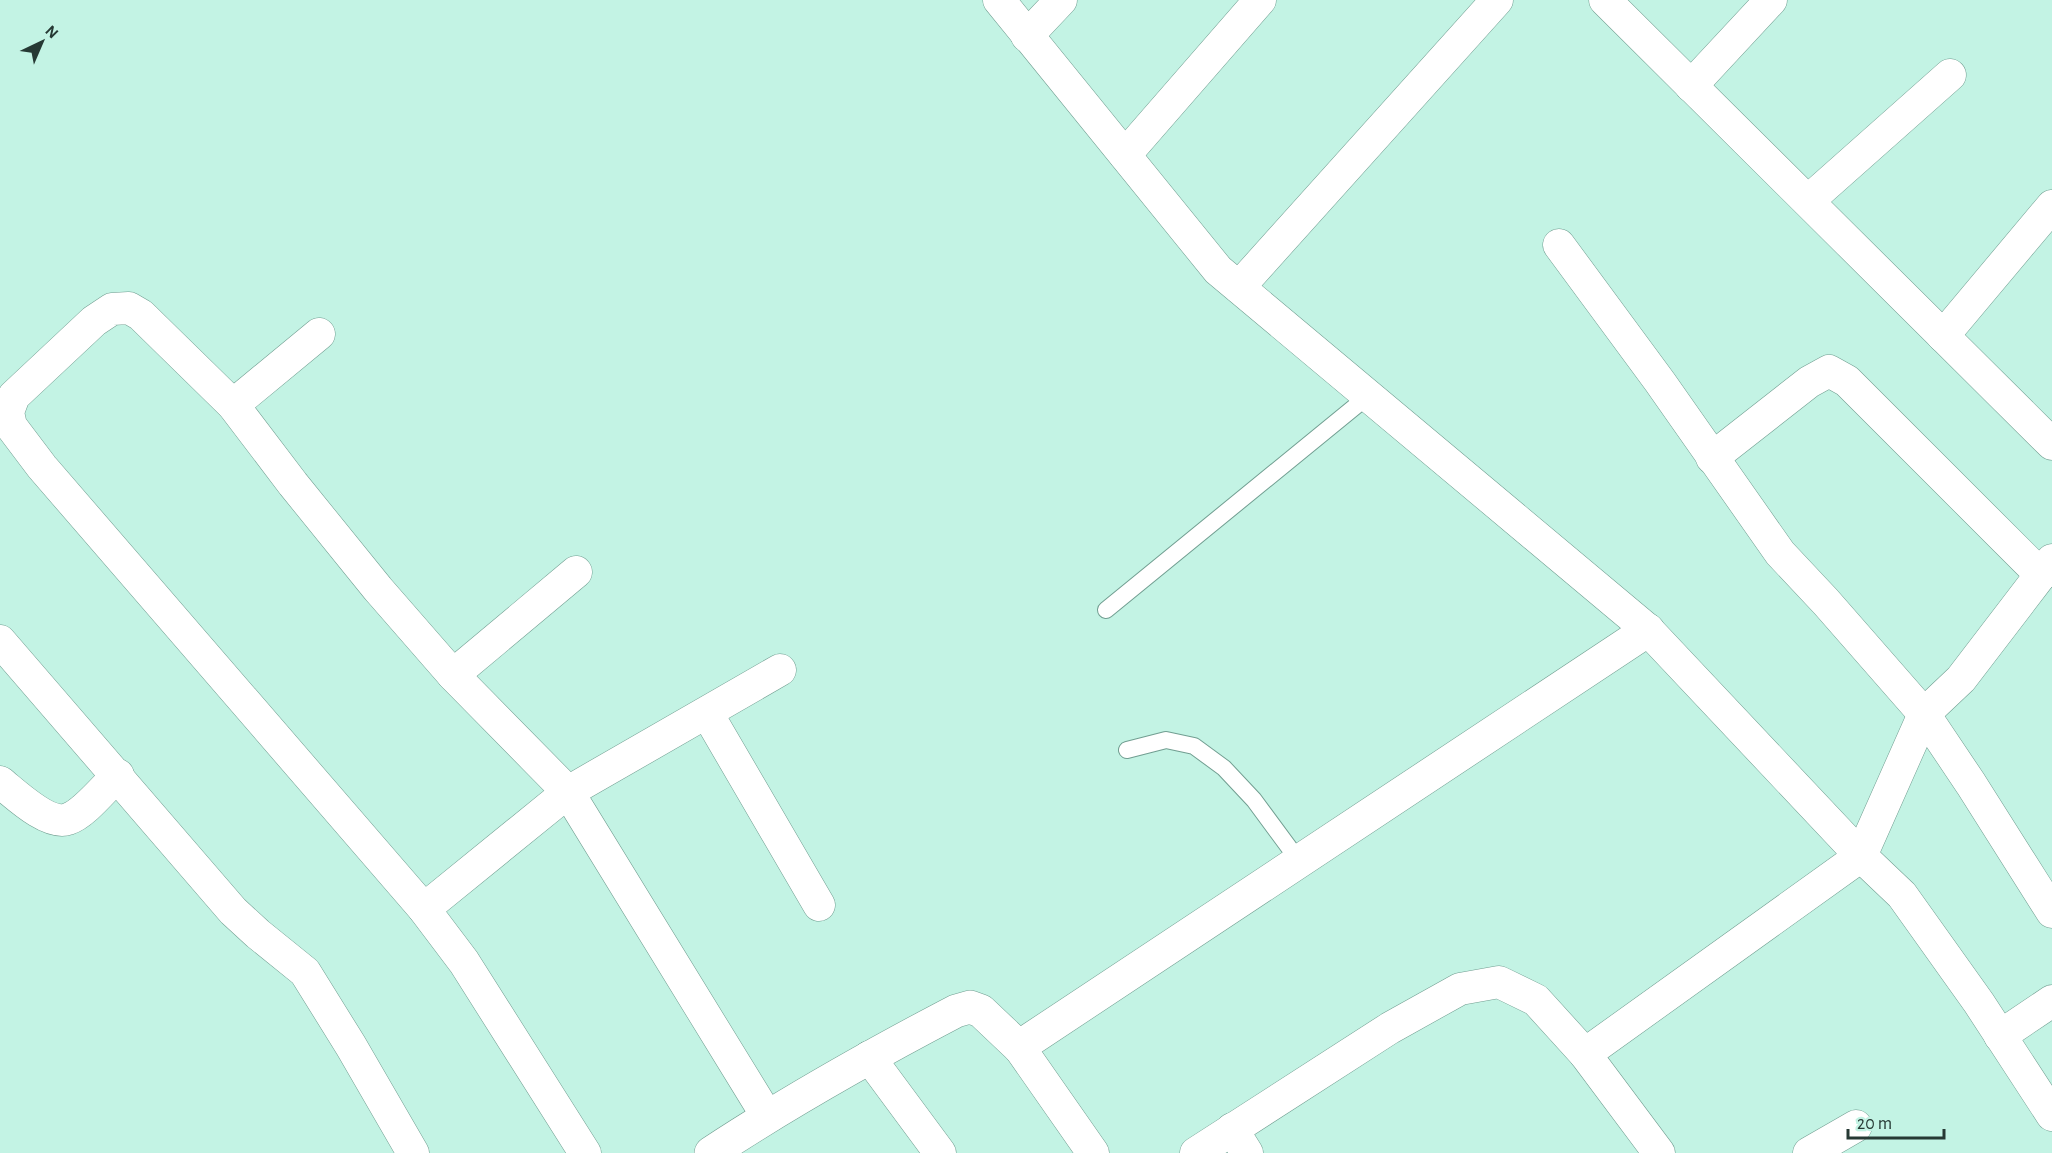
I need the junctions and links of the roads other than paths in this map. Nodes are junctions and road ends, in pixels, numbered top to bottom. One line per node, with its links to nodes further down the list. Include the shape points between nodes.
1 (999, 0): 7 (street)
2 (1061, 0): 7 (street)
3 (1260, 0): 10 (street)
4 (1497, 0): 14 (street)
5 (1605, 0): 9 (street)
6 (1771, 0): 9 (street)
7 (1028, 36): 10 (street)
8 (1950, 75): 11 (street)
9 (1691, 86): 11 (street)
10 (1125, 155): 14 (street, via 1218,270)
11 (1808, 201): 16 (street)
12 (2052, 206): 16 (street)
13 (1559, 245): 20 (street)
14 (1239, 287): 17 (street)
15 (320, 334): 18 (street)
16 (1943, 336): 19 (street)
17 (1368, 396): 23 (lane); 24 (street)
18 (232, 405): 27 (street, via 378,589); 37 (street, via 141,315 129,308 112,309 94,321 14,396 8,412 20,441)
19 (2052, 444)
20 (1712, 458): 21 (street, via 1809,382 1829,371 1847,381); 29 (street, via 1780,553)
21 (2047, 567): 29 (street, via 1961,679)
22 (576, 572): 27 (street)
23 (1106, 610)
24 (1648, 630): 34 (street); 35 (street)
25 (0, 641): 31 (street)
26 (780, 670): 28 (street)
27 (453, 675): 33 (street)
28 (708, 713): 33 (street); 36 (street)
29 (1924, 714): 34 (street); 38 (street)
30 (1127, 750): 35 (lane, via 1166,740 1194,746 1224,768 1254,800)
31 (118, 776): 32 (street, via 67,820 32,808); 48 (street, via 233,911 305,972)
32 (0, 782)
33 (568, 792): 37 (street); 45 (street)
34 (1861, 855): 40 (street, via 1902,895); 42 (street)
35 (1299, 861): 41 (street)
36 (819, 905)
37 (424, 909): 49 (street, via 464,962)
38 (2052, 912)
39 (2052, 1001): 40 (street)
40 (2000, 1036): 44 (street)
41 (1019, 1047): 43 (street, via 981,1011 970,1007); 52 (street)
42 (1585, 1054): 47 (street, via 1536,1000 1499,982 1460,989 1390,1028); 54 (street)
43 (869, 1057): 45 (street); 51 (street)
44 (2052, 1115)
45 (767, 1116): 50 (street)
46 (1856, 1126): 55 (street)
47 (1240, 1141): 53 (street)
48 (413, 1153)
49 (585, 1153)
50 (711, 1153)
51 (940, 1153)
52 (1093, 1153)
53 (1196, 1153)
54 (1659, 1153)
55 (1809, 1153)

